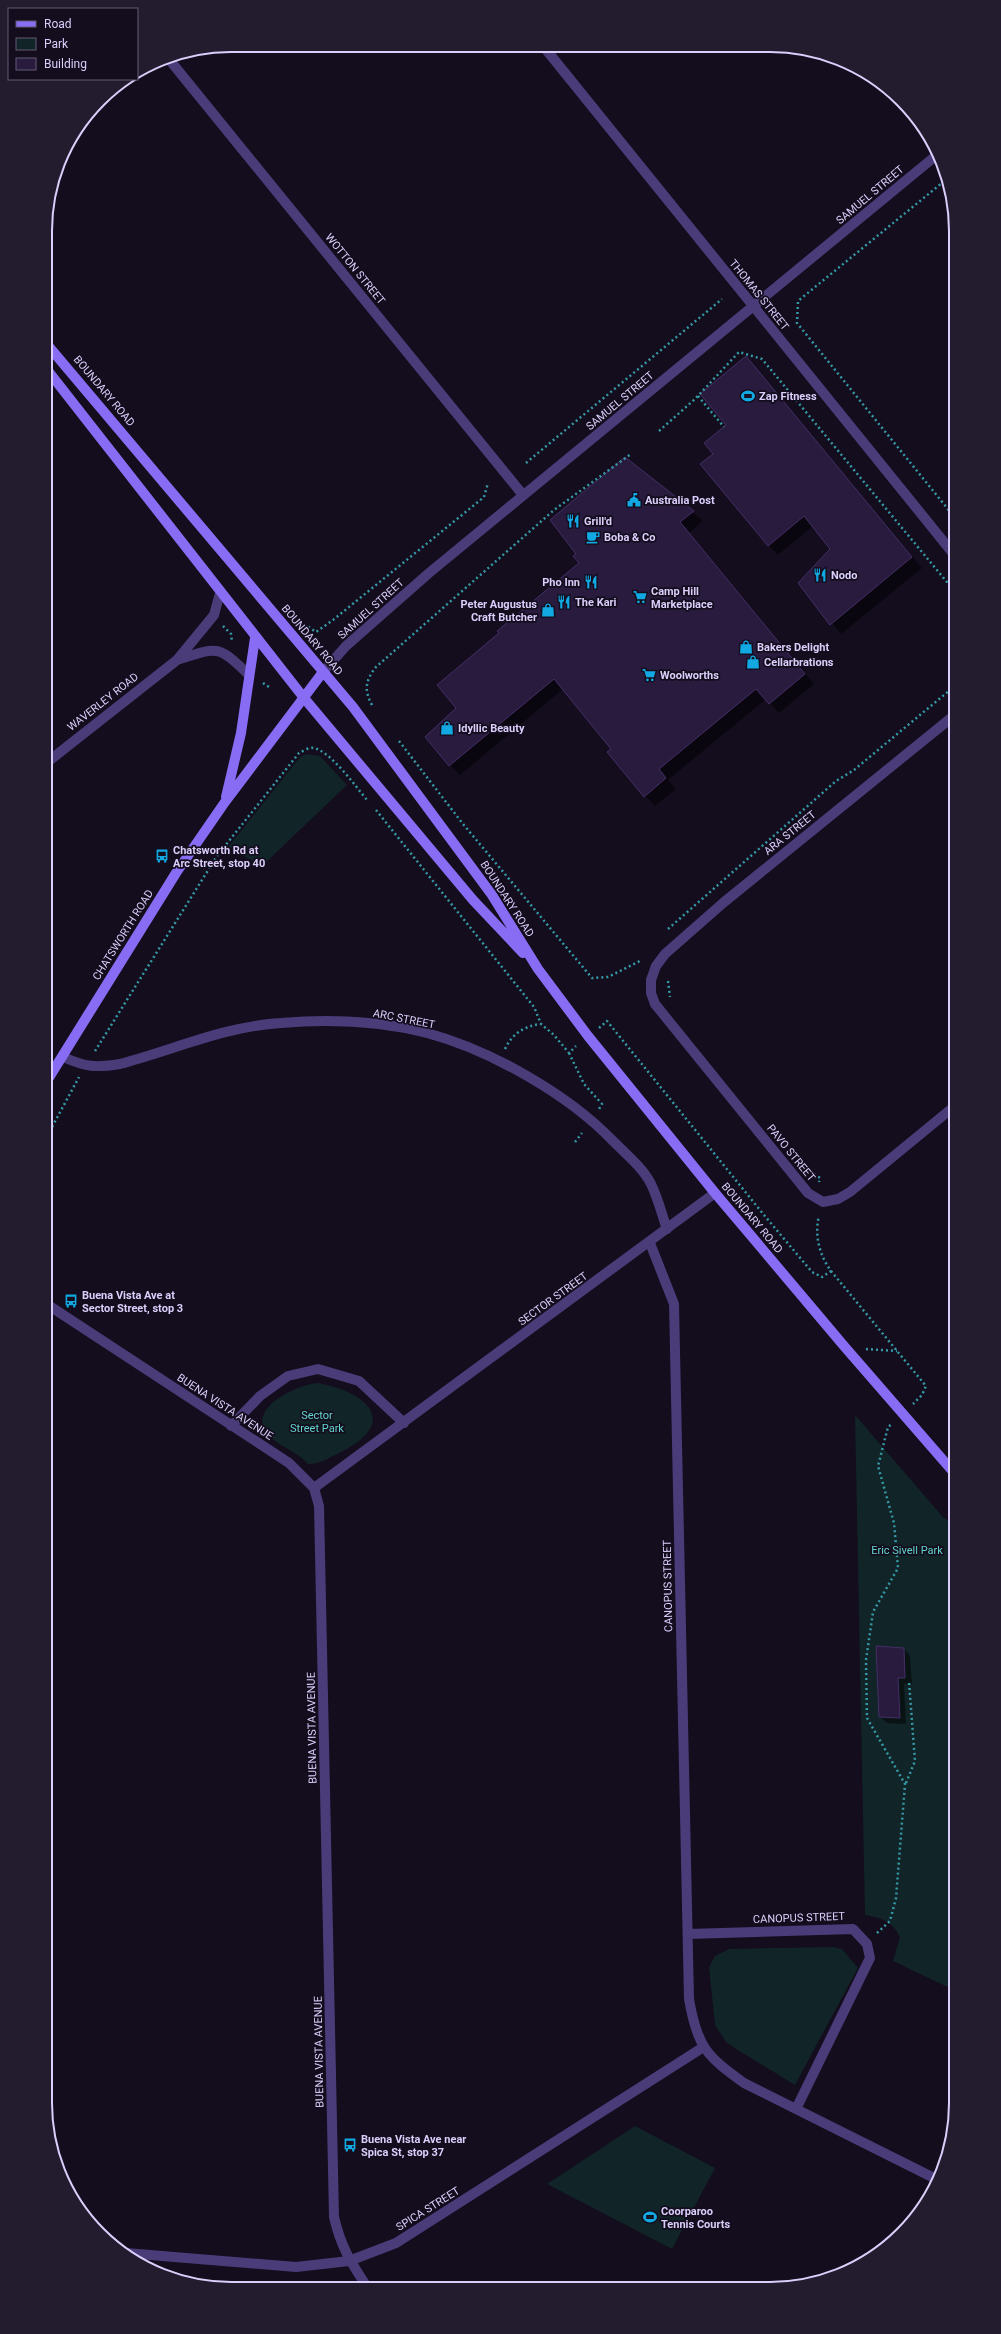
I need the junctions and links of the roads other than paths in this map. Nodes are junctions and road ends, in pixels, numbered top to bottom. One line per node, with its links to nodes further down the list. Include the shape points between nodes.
1 (548, 52): 4 (street, THOMAS STREET)
2 (172, 63): 7 (street, WOTTON STREET)
3 (933, 158): 4 (street, SAMUEL STREET)
4 (753, 307): 7 (street, SAMUEL STREET); 8 (street, THOMAS STREET)
5 (52, 350): 12 (main road, BOUNDARY ROAD)
6 (52, 376): 9 (main road, BOUNDARY ROAD)
7 (523, 496): 12 (street, SAMUEL STREET, via 423,578 346,646)
8 (949, 548)
9 (220, 593): 10 (main road, BOUNDARY ROAD); 11 (street, WAVERLEY ROAD, via 214,615)
10 (255, 638): 13 (main road, CHATSWORTH ROAD); 14 (main road, BOUNDARY ROAD)
11 (176, 660): 13 (street, WAVERLEY ROAD, via 210,649 227,653); 16 (street, WAVERLEY ROAD)
12 (323, 672): 14 (main road, CHATSWORTH ROAD); 18 (main road, BOUNDARY ROAD, via 397,764 492,894)
13 (249, 675): 17 (main road, CHATSWORTH ROAD, via 241,733)
14 (304, 698): 17 (main road, CHATSWORTH ROAD); 18 (main road, BOUNDARY ROAD, via 473,900)
15 (949, 720): 19 (street, ARA STREET, via 723,902 665,954 656,966)
16 (52, 758)
17 (225, 802): 20 (main road, CHATSWORTH ROAD, via 176,873)
18 (538, 969): 23 (main road, BOUNDARY ROAD, via 593,1042)
19 (651, 980): 22 (street, PAVO STREET, via 651,993 655,1004 808,1194 823,1202 838,1199 850,1192)
20 (63, 1057): 21 (main road, CHATSWORTH ROAD); 24 (street, ARC STREET, via 86,1067 99,1068 247,1028 279,1023 333,1021 385,1025 427,1033 499,1062 542,1084 592,1119 651,1183)
21 (52, 1074)
22 (949, 1111)
23 (715, 1193): 24 (street, SECTOR STREET); 29 (main road, BOUNDARY ROAD)
24 (667, 1229): 25 (street, SECTOR STREET)
25 (650, 1243): 27 (street, SECTOR STREET); 31 (street, CANOPUS STREET, via 674,1304)
26 (52, 1308): 28 (street, BUENA VISTA AVENUE)
27 (404, 1423): 28 (street, via 359,1381 318,1369 288,1376 260,1396); 30 (street, SECTOR STREET)
28 (231, 1426): 30 (street, BUENA VISTA AVENUE, via 289,1463)
29 (949, 1467)
30 (314, 1488): 36 (street, BUENA VISTA AVENUE, via 319,1506 334,2217 340,2242)
31 (688, 1934): 32 (street, CANOPUS STREET, via 689,1999 693,2022); 33 (street, CANOPUS STREET, via 853,1929 867,1944 870,1958)
32 (702, 2048): 33 (street, CANOPUS STREET, via 718,2064 744,2083); 36 (street, SPICA STREET, via 396,2243)
33 (796, 2109): 34 (street, CANOPUS STREET)
34 (932, 2177)
35 (137, 2255): 36 (street, SPICA STREET, via 296,2267)
36 (349, 2260): 37 (street, BUENA VISTA AVENUE)
37 (365, 2282)

